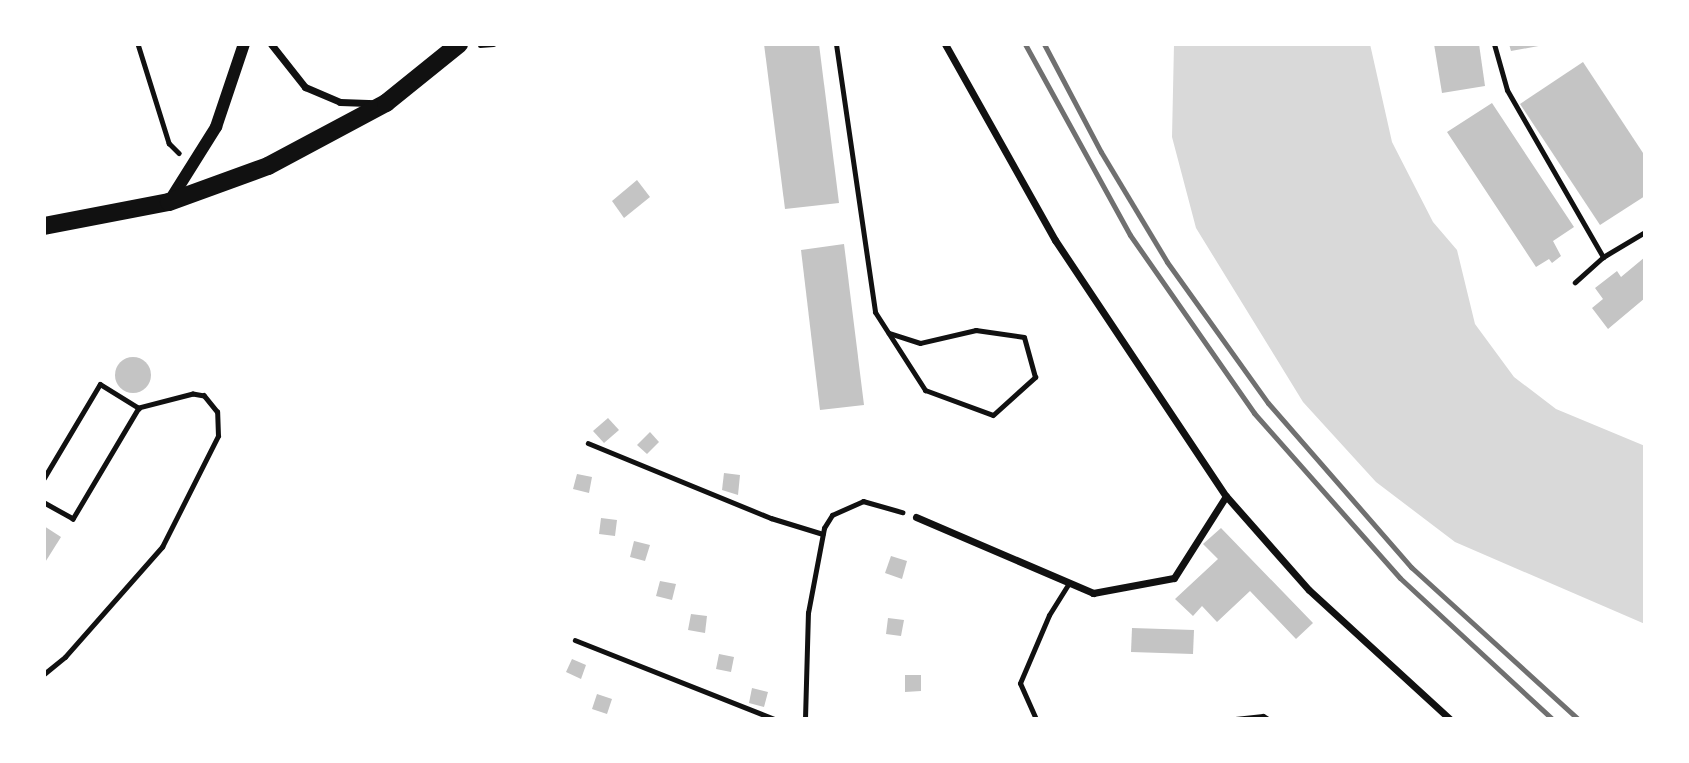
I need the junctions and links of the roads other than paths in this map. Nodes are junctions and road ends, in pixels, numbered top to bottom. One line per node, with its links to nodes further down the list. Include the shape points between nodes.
1 (244, 44): 8 (street, via 216,127)
2 (271, 44): 7 (street, via 305,87 340,102)
3 (459, 44): 7 (main road)
4 (836, 44): 13 (lane, via 875,312)
5 (945, 44): 14 (street, via 1055,240)
6 (1494, 44): 11 (lane, via 1507,90)
7 (386, 103): 8 (main road, via 268,166)
8 (169, 202): 9 (main road)
9 (44, 226)
10 (1645, 232): 11 (lane)
11 (1603, 257): 12 (lane)
12 (1575, 282)
13 (889, 333): 13 (lane, via 925,390 993,415 1035,377 1024,337 976,330 920,343)
14 (1226, 496): 16 (street, via 1174,579 1093,593); 20 (street, via 1309,590)
15 (916, 517): 16 (street)
16 (1069, 583): 17 (lane, via 1049,615 1020,683)
17 (1036, 719)
18 (1235, 719): 19 (lane)
19 (1268, 719)
20 (1450, 719)

